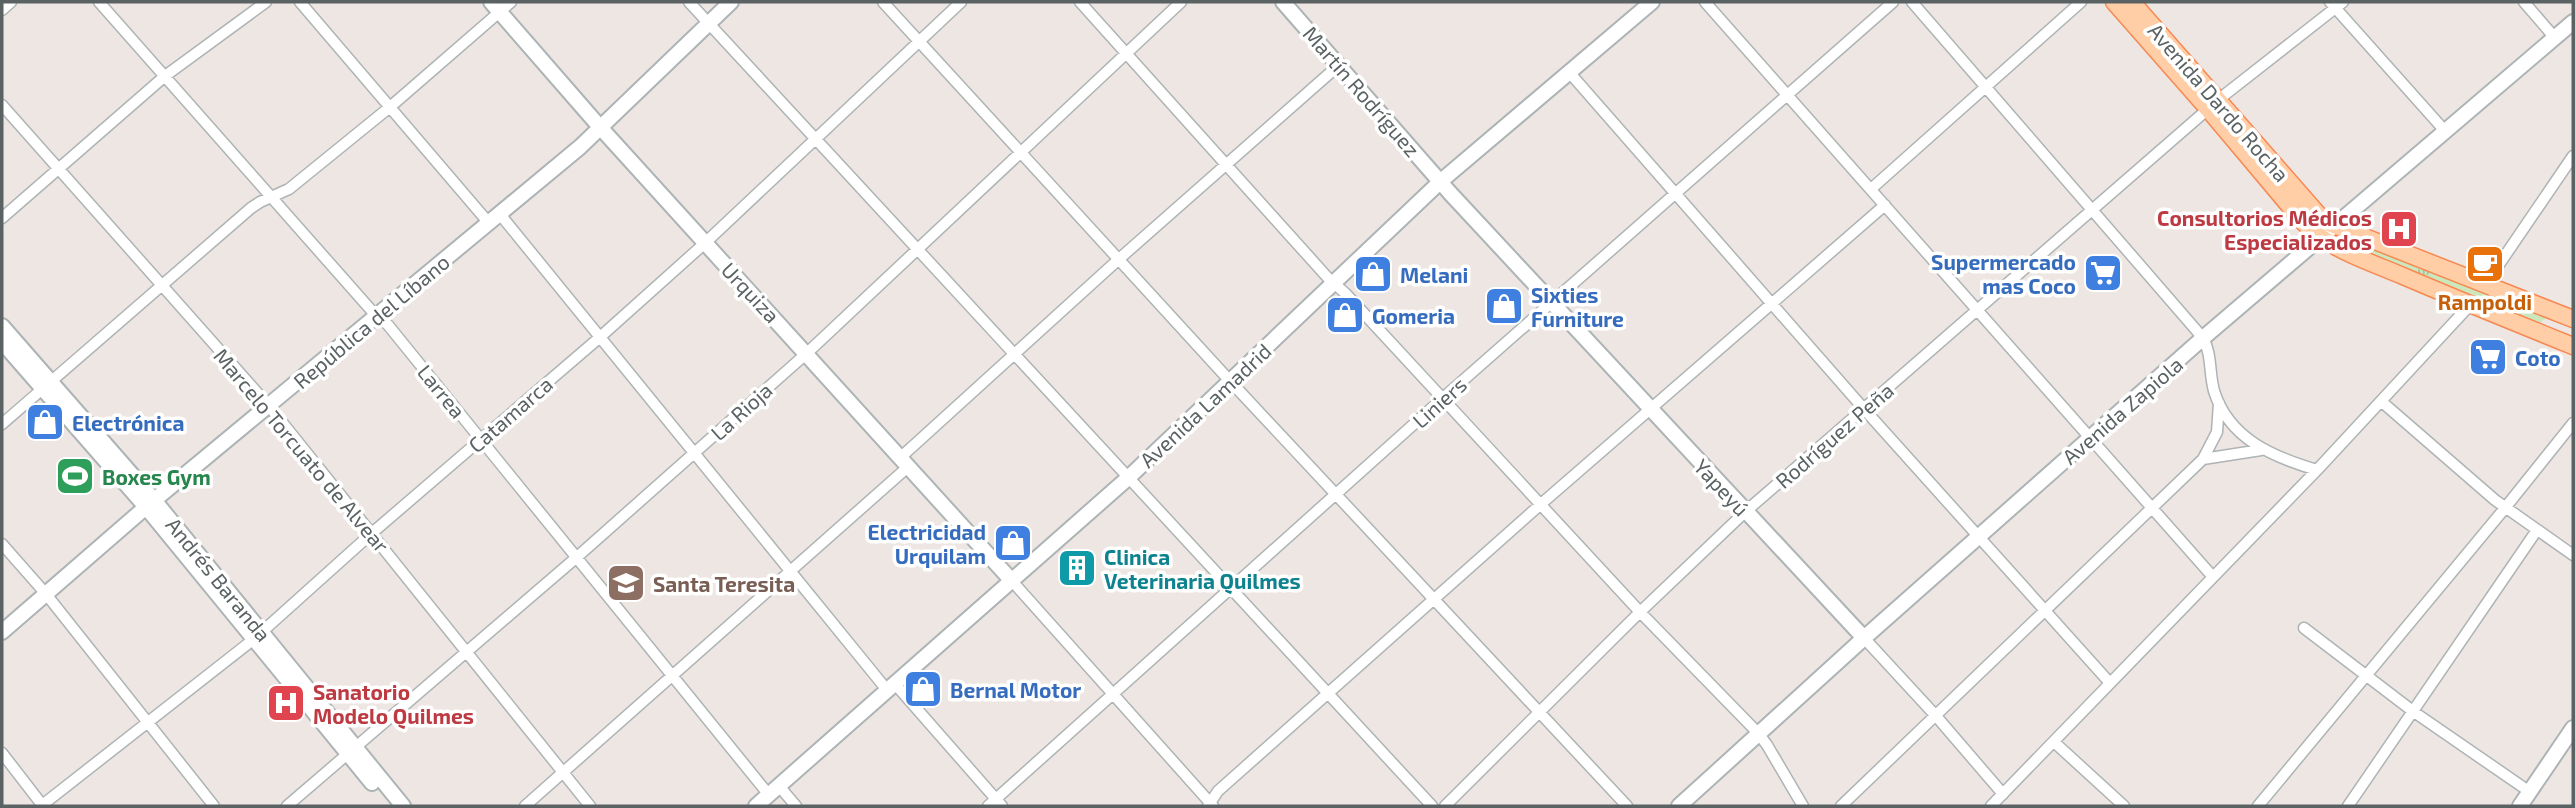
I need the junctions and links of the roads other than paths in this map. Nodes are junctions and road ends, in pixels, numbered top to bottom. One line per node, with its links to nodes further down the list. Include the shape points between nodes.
1 (11, 2): 22 (street)
2 (99, 2): 30 (street, Larrea)
3 (265, 2): 30 (street)
4 (300, 2): 35 (street)
5 (689, 2): 24 (street)
6 (731, 2): 24 (street, República del Líbano)
7 (883, 2): 26 (street)
8 (961, 2): 26 (street, Catamarca)
9 (1080, 2): 27 (street)
10 (1181, 2): 27 (street, La Rioja)
11 (1283, 2): 28 (street, Martín Rodríguez)
12 (1652, 2): 29 (street, Avenida Lamadrid)
13 (1705, 2): 32 (street)
14 (1893, 2): 32 (street, Liniers)
15 (1912, 2): 31 (street)
16 (2081, 2): 31 (street)
17 (2114, 2): 33 (main road, Avenida Dardo Rocha)
18 (2132, 2): 33 (main road, Avenida Dardo Rocha)
19 (2525, 2): 25 (street)
20 (2336, 4): 33 (street, Rodríguez Peña); 37 (street)
21 (500, 5): 35 (street); 36 (street, Urquiza)
22 (2, 10)
23 (2573, 22): 25 (street, Avenida Zapiola)
24 (708, 23): 36 (street, República del Líbano); 38 (street)
25 (2556, 38): 37 (street, Avenida Zapiola)
26 (918, 41): 38 (street, Catamarca); 39 (street)
27 (1128, 52): 39 (street, La Rioja); 41 (street)
28 (1339, 65): 41 (street); 43 (street, Martín Rodríguez)
29 (1569, 72): 43 (street, Avenida Lamadrid); 45 (street)
30 (165, 76): 42 (street); 46 (street, Larrea)
31 (1986, 86): 44 (street); 48 (street)
32 (1787, 94): 44 (street); 45 (street, Liniers)
33 (2213, 104): 48 (street, Rodríguez Peña); 51 (main road, Avenida Dardo Rocha, via 2319,217); 52 (main road, Avenida Dardo Rocha, via 2303,222)
34 (2, 105): 42 (street, Marcelo Torcuato de Alvear)
35 (390, 107): 46 (street, via 289,188); 49 (street)
36 (599, 126): 49 (street, República del Líbano, via 580,147); 53 (street, Urquiza)
37 (2445, 131): 51 (street, Avenida Zapiola)
38 (815, 139): 53 (street, Catamarca); 54 (street)
39 (1021, 153): 54 (street, La Rioja); 55 (street)
40 (2573, 156): 58 (street)
41 (1228, 165): 55 (street); 56 (street)
42 (59, 168): 50 (street); 57 (street, Marcelo Torcuato de Alvear)
43 (1441, 181): 56 (street, Avenida Lamadrid); 59 (street, Yapeyú)
44 (1871, 189): 47 (street)
45 (1676, 194): 59 (street, Liniers); 60 (street)
46 (271, 196): 57 (street); 63 (street, Larrea)
47 (1885, 205): 60 (street); 62 (street)
48 (2093, 210): 62 (street, Rodríguez Peña); 68 (street)
49 (493, 217): 63 (street, República del Líbano); 67 (street)
50 (2, 218)
51 (2334, 226): 52 (street, Avenida Zapiola); 58 (main road, Avenida Dardo Rocha)
52 (2321, 238): 61 (main road, Avenida Dardo Rocha); 68 (street, Avenida Zapiola)
53 (705, 243): 67 (street, Catamarca); 71 (street, Urquiza)
54 (918, 250): 71 (street, La Rioja); 72 (street)
55 (1119, 259): 72 (street); 73 (street)
56 (1333, 284): 73 (street, Avenida Lamadrid); 75 (street)
57 (163, 285): 74 (street); 78 (street, Marcelo Torcuato de Alvear)
58 (2485, 285): 64 (main road, Avenida Dardo Rocha)
59 (1552, 301): 75 (street, Liniers); 80 (street, Yapeyú)
60 (1772, 304): 79 (street); 80 (street)
61 (2470, 304): 66 (main road, Avenida Dardo Rocha); 76 (street)
62 (1978, 310): 79 (street, Rodríguez Peña); 83 (street)
63 (378, 316): 78 (street, República del Líbano); 84 (street, Larrea)
64 (2566, 316): 66 (main road)
65 (2, 326): 74 (street, Andrés Baranda)
66 (2547, 335): 70 (main road, Avenida Dardo Rocha)
67 (599, 338): 84 (street, Catamarca); 86 (street)
68 (2203, 338): 77 (street); 83 (street, Avenida Zapiola)
69 (2, 342): 74 (street, Andrés Baranda)
70 (2573, 346)
71 (807, 353): 86 (street, La Rioja); 88 (street, Urquiza)
72 (1014, 354): 88 (street); 90 (street)
73 (1230, 381): 90 (street, Avenida Lamadrid); 91 (street)
74 (46, 384): 82 (street); 92 (street, Andrés Baranda)
75 (1443, 398): 91 (street, Liniers); 93 (street)
76 (2382, 402): 89 (street); 95 (street)
77 (2219, 403): 85 (street, via 2240,432); 87 (street, via 2217,432)
78 (269, 406): 92 (street, República del Líbano); 98 (street, Marcelo Torcuato de Alvear)
79 (1864, 409): 96 (street, Rodríguez Peña); 99 (street)
80 (1650, 410): 93 (street); 96 (street, Yapeyú)
81 (2573, 423): 95 (street)
82 (2, 424)
83 (2090, 438): 94 (street); 99 (street, Avenida Zapiola)
84 (481, 439): 98 (street, Catamarca); 102 (street, Larrea)
85 (2261, 450): 87 (street); 89 (street)
86 (694, 453): 102 (street, La Rioja); 103 (street)
87 (2203, 459): 94 (street)
88 (905, 461): 103 (street); 105 (street, Urquiza)
89 (2317, 470): 104 (street)
90 (1128, 478): 105 (street, Avenida Lamadrid); 106 (street)
91 (1338, 495): 106 (street, Liniers); 108 (street)
92 (150, 504): 107 (street, República del Líbano); 113 (street, Andrés Baranda)
93 (1541, 504): 108 (street); 110 (street)
94 (2152, 508): 104 (street); 109 (street)
95 (2505, 508): 97 (street); 117 (street)
96 (1745, 512): 110 (street, Rodríguez Peña); 114 (street, Yapeyú)
97 (2537, 530): 101 (street); 122 (street)
98 (372, 533): 113 (street, Catamarca); 115 (street, Marcelo Torcuato de Alvear)
99 (1977, 537): 109 (street); 114 (street, Avenida Zapiola)
100 (2, 544): 107 (street)
101 (2573, 555)
102 (577, 556): 115 (street, La Rioja); 116 (street, Larrea)
103 (790, 570): 116 (street); 119 (street)
104 (2213, 577): 118 (street)
105 (1012, 581): 119 (street, Avenida Lamadrid); 121 (street)
106 (1231, 589): 120 (street); 121 (street, Liniers)
107 (46, 594): 112 (street, República del Líbano); 125 (street)
108 (1435, 599): 120 (street); 123 (street)
109 (2044, 611): 118 (street); 124 (street)
110 (1640, 612): 123 (street, Rodríguez Peña); 127 (street)
111 (2304, 628): 117 (street)
112 (2, 632)
113 (258, 635): 125 (street, Catamarca); 129 (street, Andrés Baranda)
114 (1864, 638): 124 (street, Yapeyú); 127 (street, Avenida Zapiola)
115 (467, 652): 129 (street, La Rioja); 131 (street, Marcelo Torcuato de Alvear)
116 (673, 676): 131 (street); 132 (street, Larrea)
117 (2367, 676): 122 (street); 154 (street)
118 (2110, 683): 128 (street)
119 (891, 687): 132 (street, Avenida Lamadrid); 135 (street)
120 (1329, 694): 136 (street, via 1218,791); 146 (street)
121 (1114, 695): 135 (street, Liniers); 136 (street)
122 (2414, 712): 133 (street); 155 (street)
123 (1539, 713): 147 (street, Rodríguez Peña); 148 (street)
124 (1936, 716): 134 (street, Yapeyú); 151 (street)
125 (150, 723): 137 (street, Catamarca); 138 (street)
126 (2573, 728): 133 (street)
127 (1758, 733): 149 (street, Avenida Zapiola); 150 (street)
128 (2054, 742): 134 (street); 153 (street)
129 (352, 751): 139 (street, La Rioja); 140 (street, Andrés Baranda); 141 (street, Andrés Baranda)
130 (2, 752): 137 (street)
131 (563, 772): 142 (street); 143 (street, Marcelo Torcuato de Alvear)
132 (774, 791): 144 (street, Avenida Lamadrid); 145 (street, Larrea)
133 (2530, 792): 156 (street)
134 (2003, 794): 152 (street)
135 (995, 804)
136 (1211, 805)
137 (42, 806)
138 (214, 806)
139 (287, 806)
140 (391, 806)
141 (403, 806)
142 (525, 806)
143 (590, 806)
144 (756, 806)
145 (796, 806)
146 (1432, 806)
147 (1445, 806)
148 (1627, 806)
149 (1679, 806)
150 (1803, 806)
151 (1841, 806)
152 (1991, 806)
153 (2124, 806)
154 (2258, 806)
155 (2348, 806)
156 (2520, 806)

